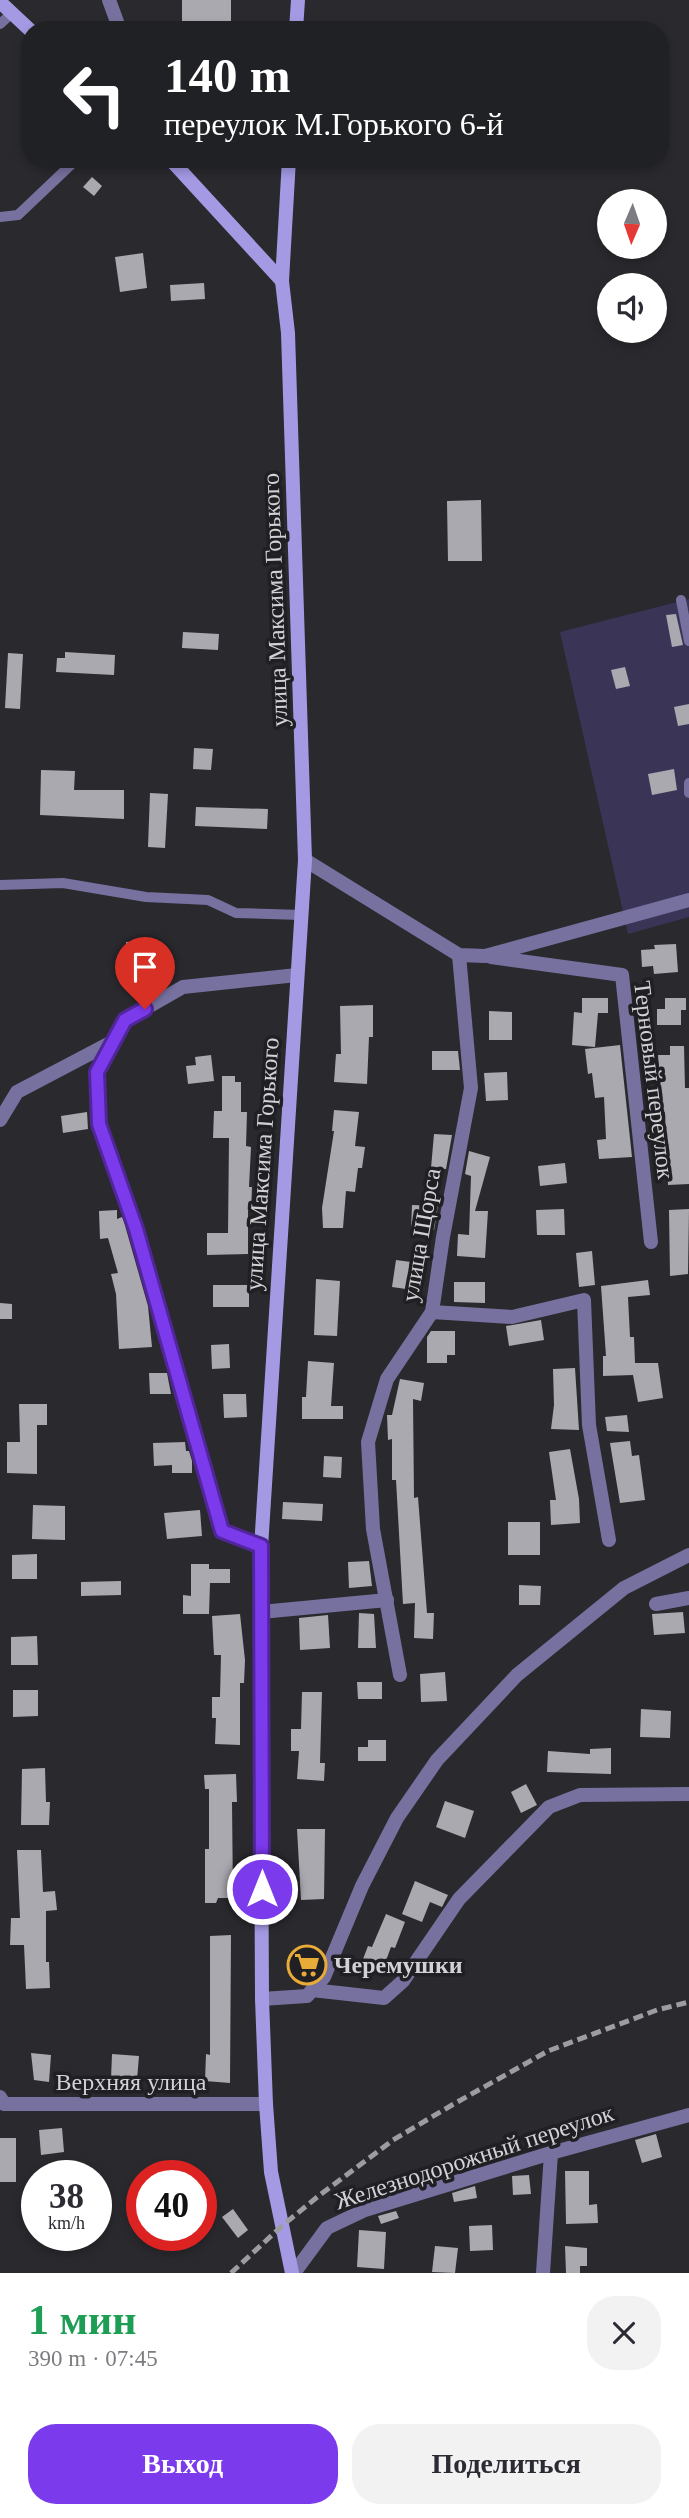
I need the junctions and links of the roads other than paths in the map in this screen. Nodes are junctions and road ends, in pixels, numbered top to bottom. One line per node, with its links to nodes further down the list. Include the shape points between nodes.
1 (109, 0): 5 (street)
2 (298, 0): 6 (street)
3 (0, 2): 4 (street)
4 (12, 13): 7 (street); 8 (lane)
5 (117, 21)
6 (297, 21)
7 (21, 22)
8 (0, 24)
9 (68, 168): 12 (lane, via 18,215)
10 (178, 168): 13 (street)
11 (288, 168): 13 (street, улица Максима Горького)
12 (0, 217)
13 (282, 281): 18 (street, улица Максима Горького, via 288,333)
14 (681, 600): 15 (lane)
15 (689, 641)
16 (689, 783): 17 (lane)
17 (689, 793)
18 (305, 860): 21 (street, улица Максима Горького); 22 (street)
19 (0, 885): 21 (lane, via 63,883 146,897 208,900 236,913)
20 (689, 900): 23 (street)
21 (301, 915): 24 (street, улица Максима Горького)
22 (459, 955): 23 (street); 28 (street, улица Щорса, via 471,1088)
23 (485, 956): 27 (street, Терновый переулок, via 622,975)
24 (297, 975): 25 (street, via 183,987 125,1020); 30 (street, улица Максима Горького)
25 (114, 1041): 26 (street, via 17,1092); 30 (street, via 97,1072 99,1124 136,1229 222,1531)
26 (0, 1119)
27 (651, 1242)
28 (432, 1312): 29 (street, via 512,1317 584,1300 589,1425); 33 (street, улица Щорса, via 387,1379 368,1442 373,1529)
29 (609, 1541)
30 (261, 1546): 35 (street, улица Максима Горького)
31 (689, 1555): 38 (street, via 624,1588 517,1675 437,1760 397,1818 324,1977)
32 (689, 1598): 34 (street)
33 (387, 1600): 35 (street); 36 (street, улица Щорса)
34 (656, 1604)
35 (261, 1612): 39 (street, улица Максима Горького)
36 (400, 1675)
37 (689, 1794): 38 (street, via 580,1795 549,1807 459,1899 403,1981 384,1998)
38 (312, 1990): 39 (street, via 307,1996)
39 (262, 1999): 41 (street, улица Максима Горького)
40 (0, 2098): 41 (street, Верхняя улица, via 5,2104)
41 (265, 2104): 44 (street, улица Максима Горького, via 271,2172)
42 (689, 2115): 43 (street, Железнодорожный переулок)
43 (551, 2152): 44 (street, Железнодорожный переулок, via 365,2210 327,2228); 45 (street)
44 (292, 2270)
45 (543, 2273)

